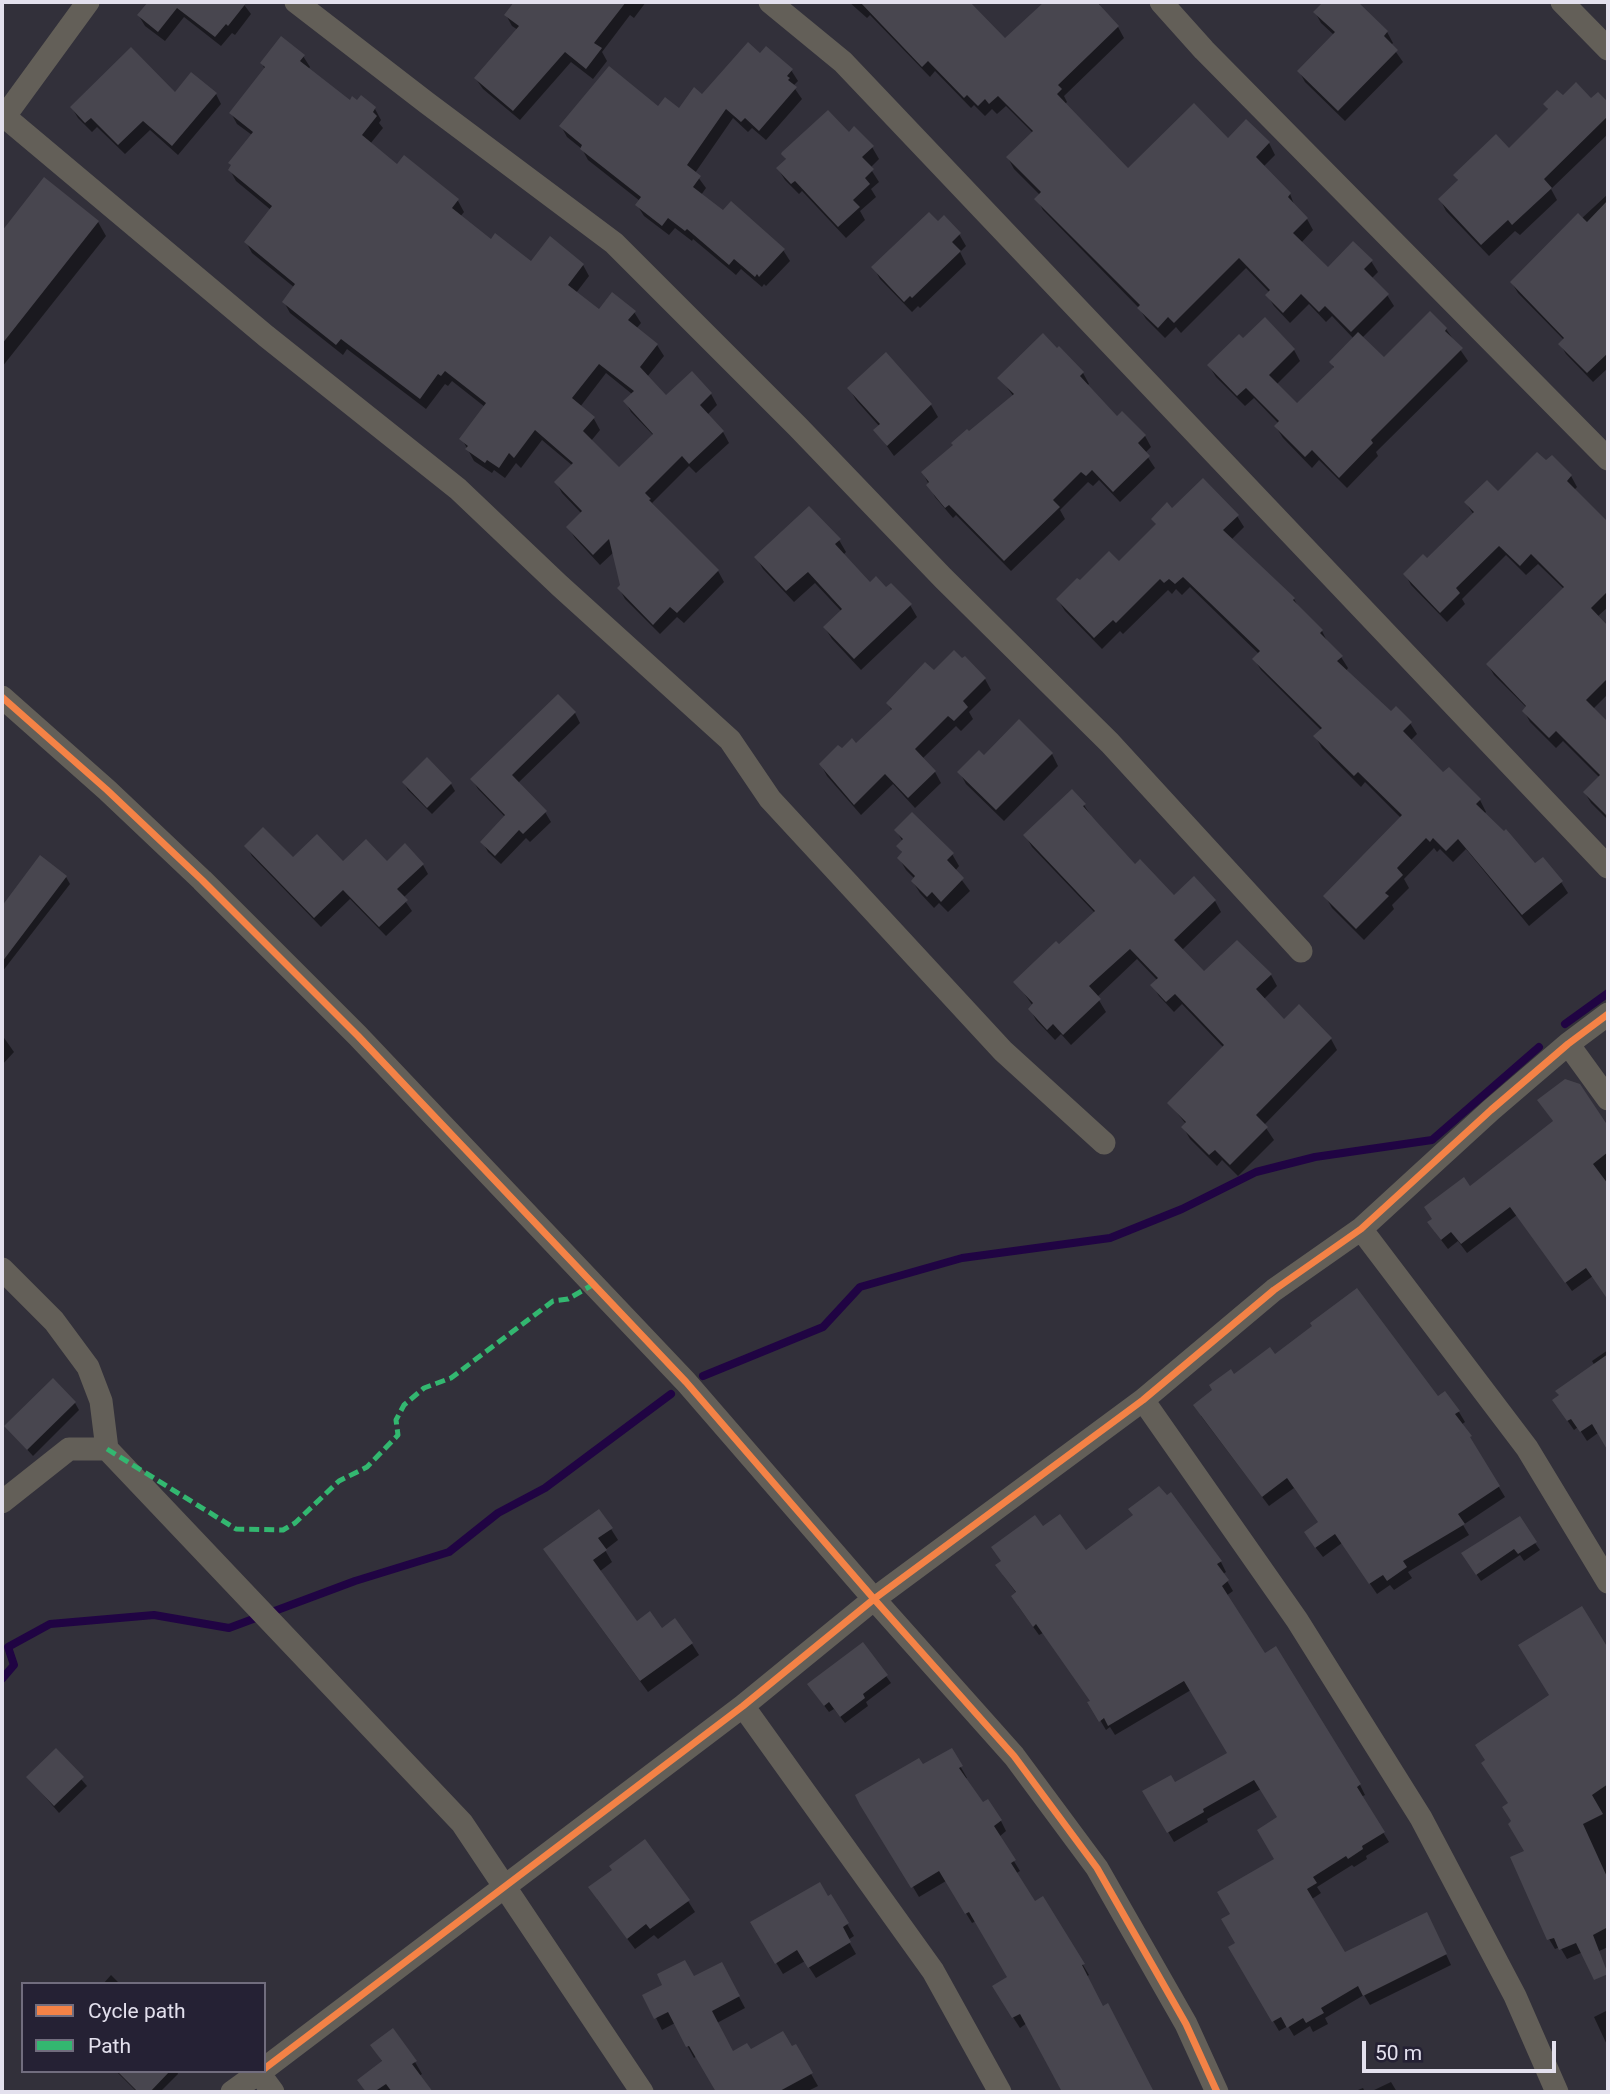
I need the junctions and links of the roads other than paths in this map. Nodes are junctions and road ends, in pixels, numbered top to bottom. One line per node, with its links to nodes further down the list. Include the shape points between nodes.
1 (88, 2): 7 (street)
2 (296, 2): 11 (street, via 614,243 1110,743)
3 (770, 2): 10 (street, via 844,62)
4 (1161, 2): 8 (street)
5 (1562, 2): 6 (street)
6 (1608, 49)
7 (3, 118): 15 (street, via 458,489 730,740 769,799 1003,1051)
8 (1608, 458)
9 (2, 697): 22 (street, via 202,880 358,1036 686,1382)
10 (1608, 867)
11 (1301, 951)
12 (1608, 1014): 13 (street)
13 (1568, 1044): 14 (street); 16 (street)
14 (1608, 1099)
15 (1104, 1143)
16 (1361, 1229): 18 (street, via 1274,1290); 21 (street, via 1527,1448)
17 (2, 1269): 19 (street, via 54,1321 88,1367 101,1401)
18 (1143, 1400): 22 (street); 33 (street, via 1297,1620 1421,1818 1514,1996)
19 (107, 1449): 20 (street, via 69,1449); 24 (street, via 462,1823)
20 (2, 1502)
21 (1608, 1583)
22 (874, 1599): 23 (street); 32 (street, via 1014,1756 1097,1868 1186,2024)
23 (743, 1706): 24 (street); 31 (street, via 933,1971)
24 (505, 1887): 25 (street); 30 (street)
25 (266, 2067)
26 (258, 2073): 28 (street)
27 (262, 2073): 29 (street)
28 (232, 2092)
29 (273, 2092)
30 (642, 2092)
31 (1000, 2092)
32 (1217, 2092)
33 (1557, 2092)

